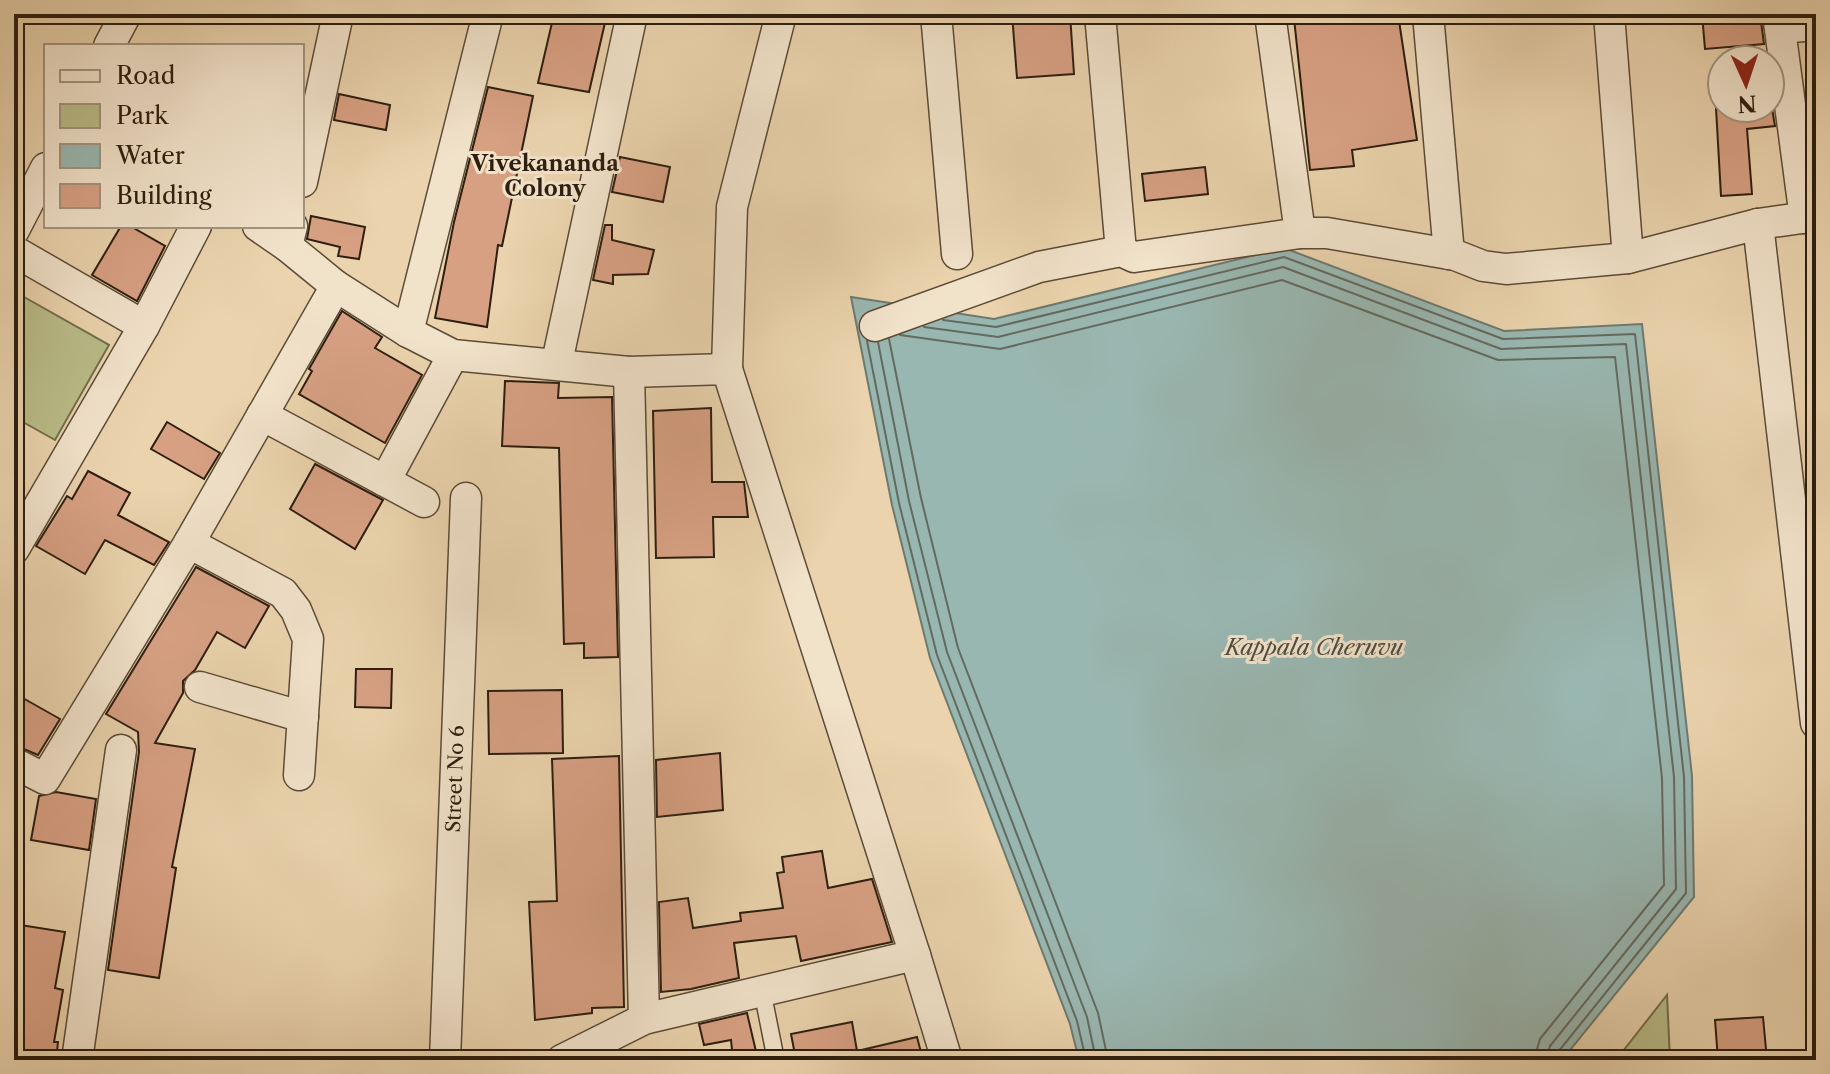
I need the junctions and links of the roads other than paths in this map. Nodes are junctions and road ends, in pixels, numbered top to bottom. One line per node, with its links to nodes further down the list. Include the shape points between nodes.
1 (126, 14): 13 (street)
2 (338, 14): 15 (street)
3 (488, 14): 31 (street)
4 (632, 14): 33 (street)
5 (781, 14): 34 (street, via 732,207)
6 (936, 14): 25 (street)
7 (1100, 14): 24 (street)
8 (1270, 14): 21 (street)
9 (1428, 14): 26 (street)
10 (1609, 14): 27 (street)
11 (1779, 21): 12 (street); 16 (street)
12 (1816, 25)
13 (110, 44)
14 (44, 172): 20 (street)
15 (304, 173)
16 (1810, 217): 17 (street)
17 (1758, 224): 27 (street); 44 (street)
18 (195, 228): 29 (street)
19 (264, 228): 22 (street)
20 (14, 230)
21 (1300, 233): 24 (street, via 1134,257); 26 (street, via 1362,237)
22 (289, 236): 28 (street)
23 (14, 251): 29 (street)
24 (1121, 251): 30 (street, via 1039,267)
25 (957, 254)
26 (1449, 254): 27 (street, via 1506,269)
27 (1628, 258)
28 (336, 286): 31 (street); 36 (street)
29 (144, 326): 41 (street)
30 (875, 326)
31 (408, 332): 32 (street)
32 (453, 355): 33 (street); 37 (street)
33 (557, 362): 35 (street)
34 (727, 369): 35 (street); 48 (street)
35 (629, 372): 50 (street)
36 (262, 415): 37 (street); 40 (street)
37 (385, 481): 39 (street)
38 (466, 498): 53 (street, Street No 6)
39 (424, 502)
40 (189, 543): 43 (street, via 283,593 296,610 308,639); 46 (street, via 45,779)
41 (14, 549)
42 (200, 687): 43 (street)
43 (303, 717): 47 (street)
44 (1816, 723)
45 (121, 750): 52 (street)
46 (14, 763)
47 (299, 775)
48 (915, 955): 49 (street); 55 (street)
49 (762, 990): 50 (street); 54 (lane)
50 (644, 1019): 51 (street)
51 (577, 1057)
52 (77, 1060)
53 (445, 1060)
54 (776, 1060)
55 (947, 1060)

